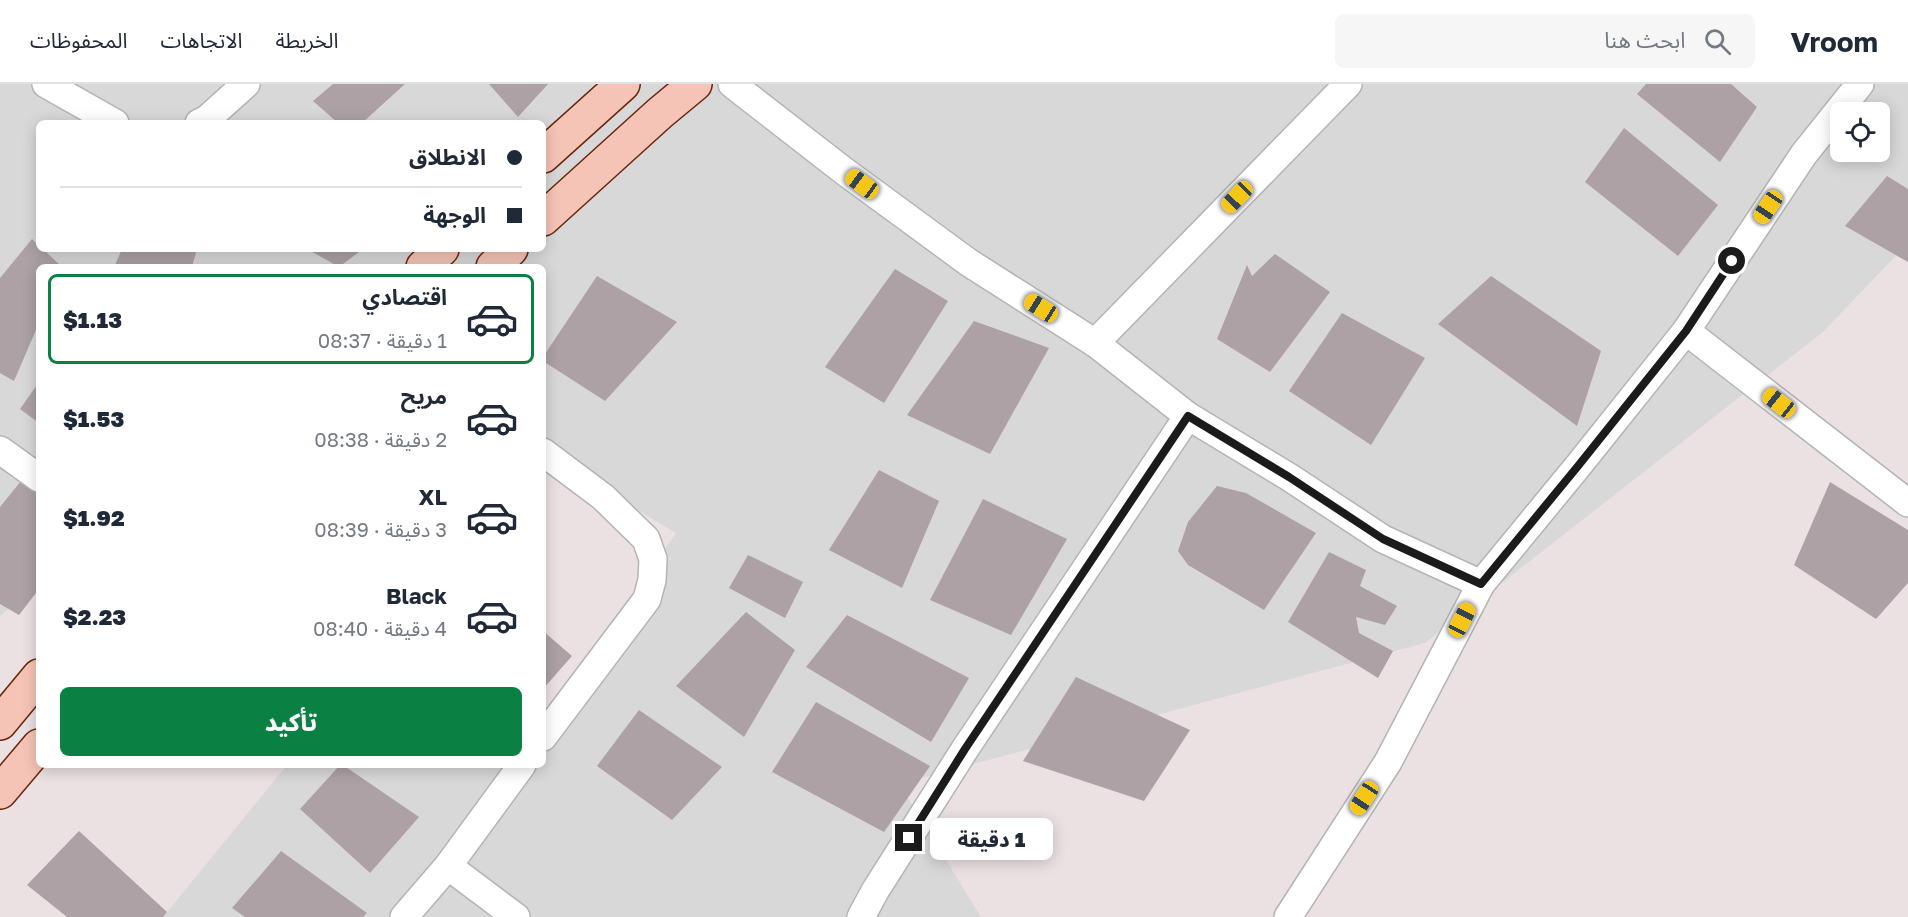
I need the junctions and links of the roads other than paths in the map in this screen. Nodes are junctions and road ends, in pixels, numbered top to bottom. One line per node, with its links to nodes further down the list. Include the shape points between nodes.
1 (46, 84): 8 (street)
2 (246, 84): 9 (street)
3 (695, 84): 11 (main road)
4 (732, 84): 17 (street, via 968,262)
5 (1348, 84): 17 (street)
6 (1860, 84): 16 (street, via 1804,154)
7 (615, 87): 10 (main road)
8 (110, 120)
9 (205, 120)
10 (546, 153)
11 (546, 216)
12 (439, 252): 14 (main road)
13 (508, 252): 15 (main road)
14 (426, 264)
15 (496, 264)
16 (1686, 331): 22 (street); 23 (street)
17 (1095, 343): 18 (street)
18 (1188, 416): 23 (street, via 1383,539); 33 (street, via 965,749)
19 (0, 450): 21 (street)
20 (546, 454): 26 (street, via 603,497 638,530 653,559 647,599)
21 (36, 476)
22 (1908, 503)
23 (1481, 584): 34 (street, via 1388,762)
24 (36, 680): 25 (main road)
25 (0, 723)
26 (546, 733)
27 (36, 749): 29 (main road)
28 (520, 768): 30 (street)
29 (2, 784)
30 (448, 866): 31 (street); 32 (street)
31 (404, 917)
32 (516, 917)
33 (861, 917)
34 (1288, 917)

